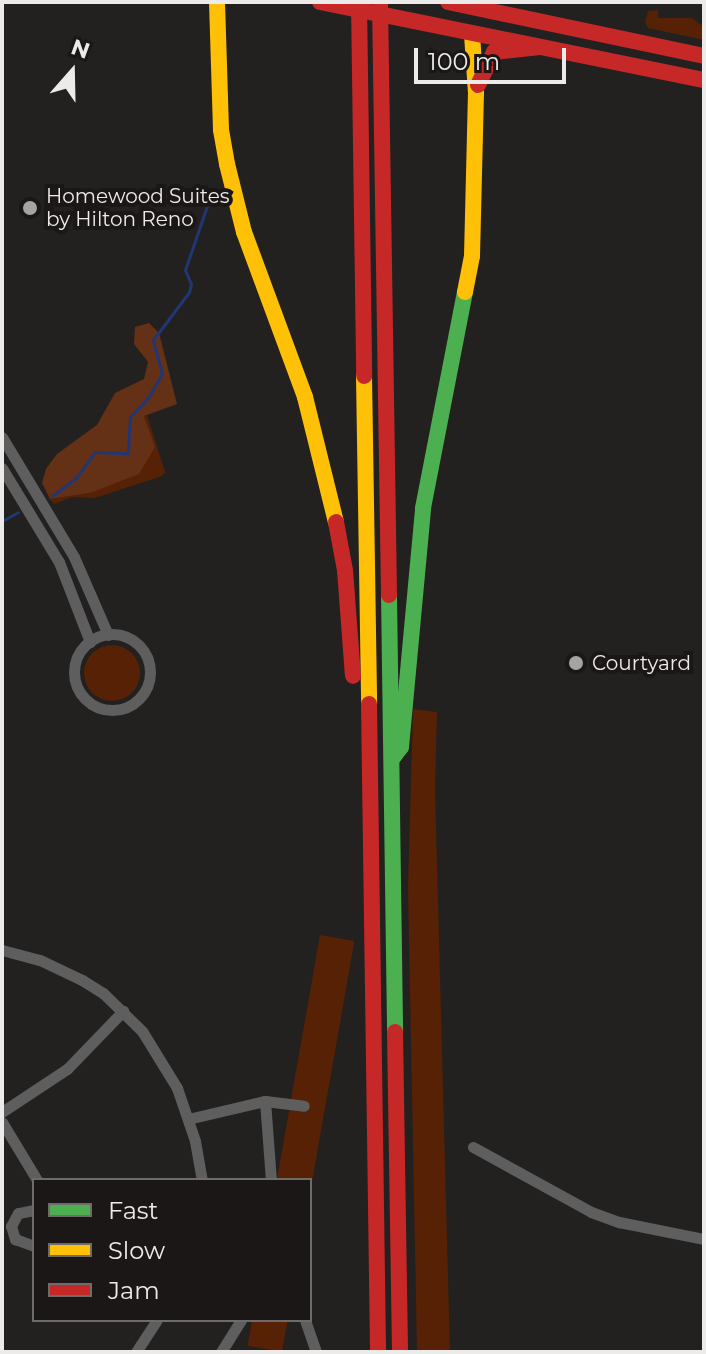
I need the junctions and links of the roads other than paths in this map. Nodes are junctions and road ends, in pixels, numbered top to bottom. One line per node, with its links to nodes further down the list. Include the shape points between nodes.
1 (201, 2): 9 (main road)
2 (217, 2): 9 (main road)
3 (320, 2): 8 (main road)
4 (359, 2): 18 (main road)
5 (380, 2): 19 (main road)
6 (448, 2): 7 (main road)
7 (472, 5): 8 (main road); 11 (main road)
8 (472, 34): 10 (main road); 13 (main road)
9 (216, 35): 18 (main road, via 221,130 235,202 305,397 336,517 355,717)
10 (540, 47): 12 (main road); 13 (main road, via 494,52)
11 (704, 56)
12 (704, 80)
13 (476, 93): 19 (main road, via 472,256 418,544 401,747)
14 (2, 437): 16 (street, via 74,557)
15 (2, 468): 17 (street, via 59,562)
16 (108, 635): 17 (street); 17 (street, via 127,637 149,663 147,687 125,708 103,709 81,694 76,661)
17 (90, 642)
18 (368, 762): 40 (main road)
19 (389, 762): 41 (main road)
20 (2, 950): 21 (street, via 63,970)
21 (123, 1011): 24 (street, via 67,1069); 25 (street, via 168,1070)
22 (265, 1101): 23 (street); 25 (street); 30 (street)
23 (304, 1106)
24 (2, 1112)
25 (188, 1119): 29 (street)
26 (2, 1122): 28 (street)
27 (473, 1147): 32 (street, via 591,1212)
28 (36, 1178)
29 (202, 1178)
30 (271, 1178)
31 (32, 1210): 33 (street, via 18,1213 11,1226 21,1244)
32 (704, 1239)
33 (32, 1246)
34 (156, 1322): 37 (street)
35 (240, 1322): 38 (street)
36 (306, 1322): 39 (street)
37 (136, 1352)
38 (221, 1352)
39 (316, 1352)
40 (378, 1352)
41 (400, 1352)

